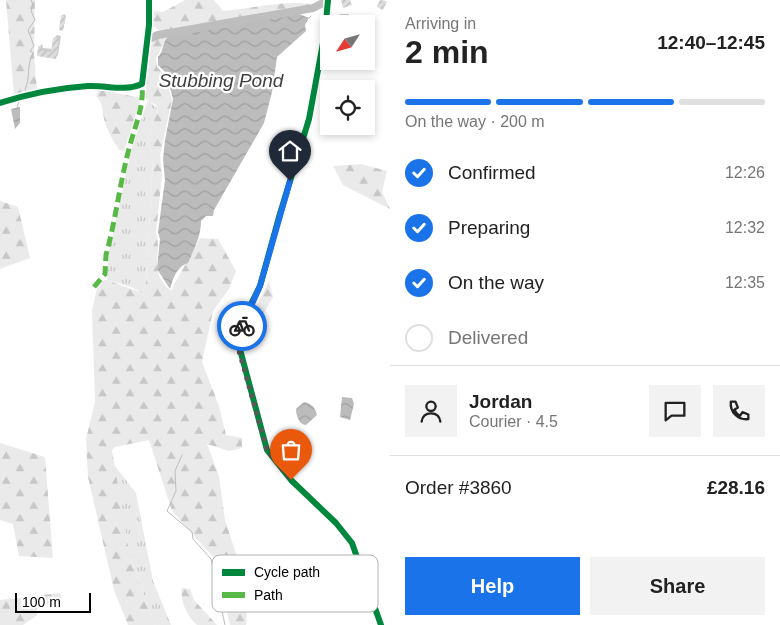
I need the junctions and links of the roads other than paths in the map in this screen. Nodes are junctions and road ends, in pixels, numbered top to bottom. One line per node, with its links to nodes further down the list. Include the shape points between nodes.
1 (149, 0): 6 (street)
2 (328, 1): 3 (street); 5 (street)
3 (313, 8): 4 (street); 7 (street)
4 (321, 15)
5 (326, 15)
6 (150, 25): 7 (street); 8 (street)
7 (158, 35): 8 (street)
8 (147, 40): 10 (street, via 142,84 132,89 88,86)
9 (320, 59): 11 (street, via 309,119 260,286 238,342 267,450 291,480 336,523 352,543)
10 (0, 103)
11 (356, 555)
12 (376, 612): 13 (street)
13 (381, 625)

